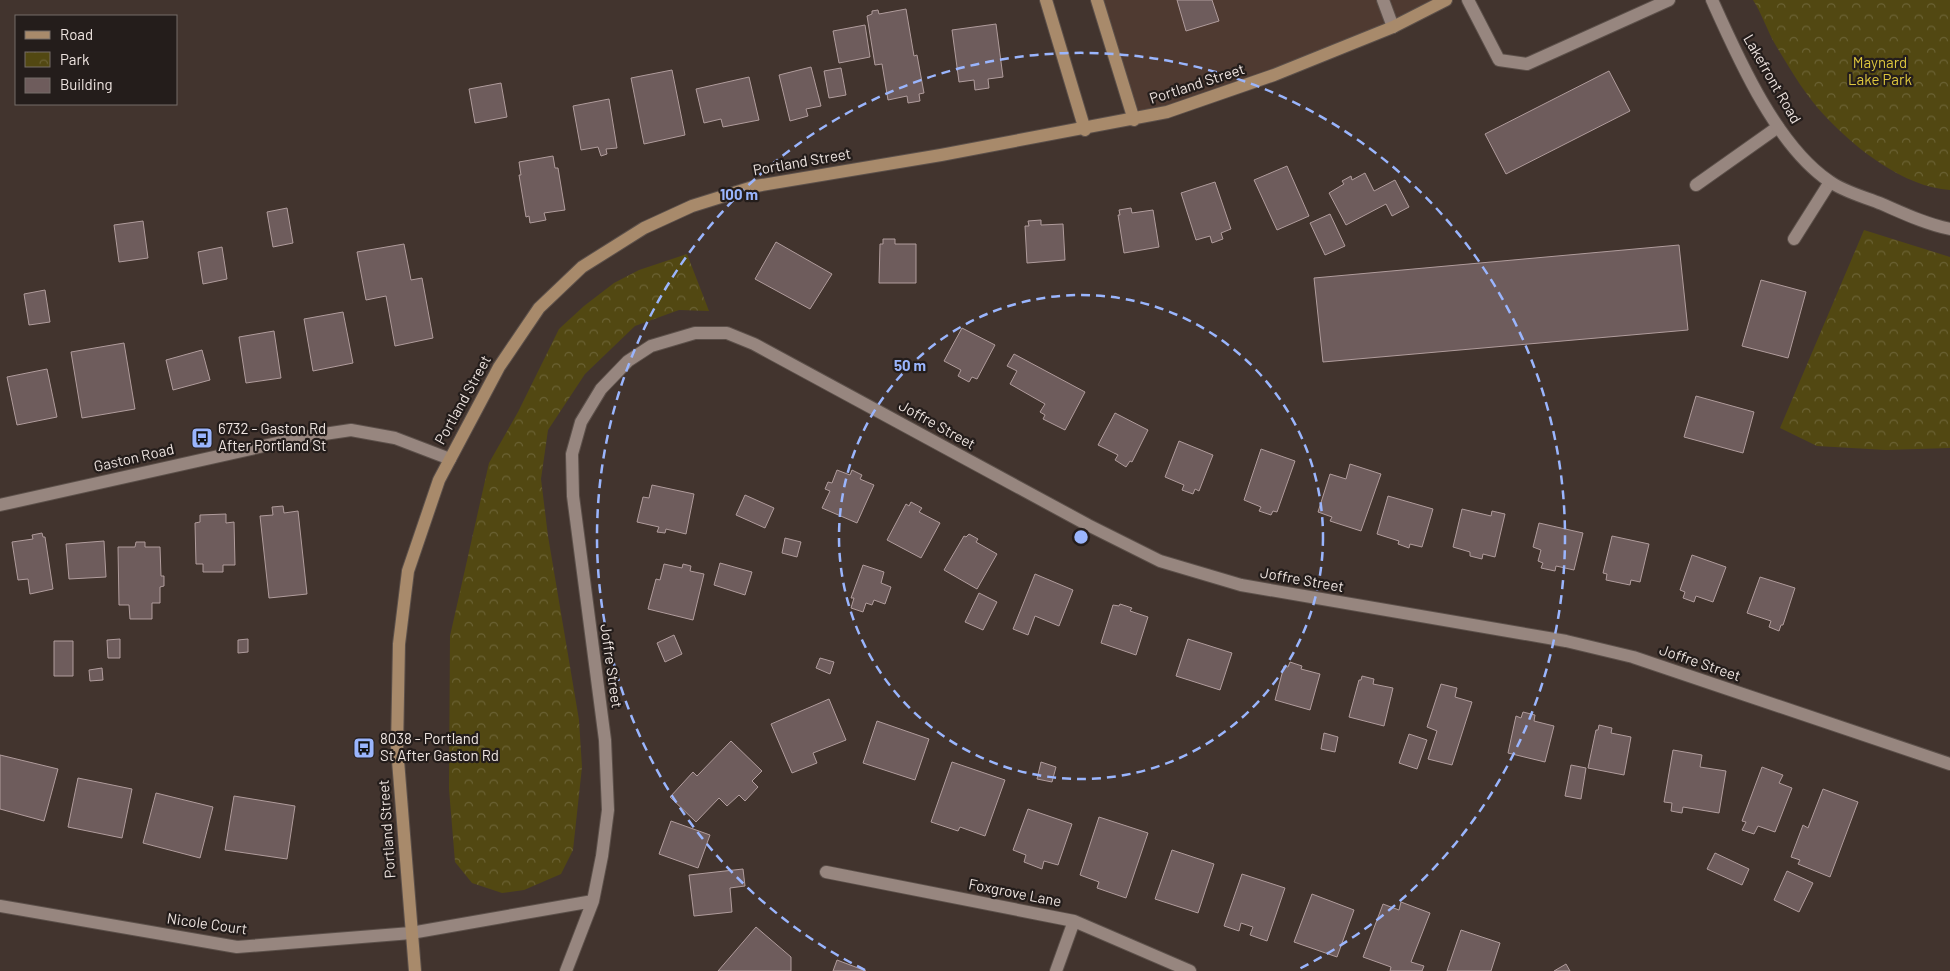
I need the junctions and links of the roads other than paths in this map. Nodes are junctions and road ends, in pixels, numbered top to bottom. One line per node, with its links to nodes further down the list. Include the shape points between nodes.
1 (1046, 0): 11 (main road)
2 (1097, 0): 9 (main road)
3 (1383, 0): 8 (street)
4 (1446, 0): 8 (main road, Portland Street)
5 (1468, 0): 6 (street, via 1499,60 1527,64)
6 (1669, 0)
7 (1712, 0): 10 (street, Lakefront Road)
8 (1393, 28): 9 (main road, Portland Street, via 1181,108)
9 (1134, 120): 11 (main road, Portland Street)
10 (1778, 127): 12 (street, Lakefront Road); 13 (street)
11 (1085, 130): 16 (main road, Portland Street, via 756,186 692,206 644,228 582,267 539,308 499,367)
12 (1830, 182): 14 (street, Lakefront Road, via 1927,224); 15 (street)
13 (1696, 186)
14 (1950, 229)
15 (1794, 239)
16 (450, 459): 17 (street, Gaston Road, via 395,438 351,430 304,437); 23 (main road, Portland Street, via 438,480 408,571 399,644 397,748)
17 (0, 505)
18 (1950, 764): 20 (street, Joffre Street, via 1633,657 1566,641 1241,585 1160,561 754,344 727,333 695,333 651,346 628,361 601,389 581,422 572,454 575,515 605,740 608,810)
19 (826, 872): 22 (street, Foxgrove Lane)
20 (593, 901): 23 (street); 25 (street, Joffre Street)
21 (0, 906): 23 (street, Nicole Court, via 237,947)
22 (1074, 922): 26 (street); 27 (street, Foxgrove Lane)
23 (411, 932): 24 (main road, Portland Street)
24 (415, 971)
25 (566, 971)
26 (1056, 971)
27 (1190, 971)

